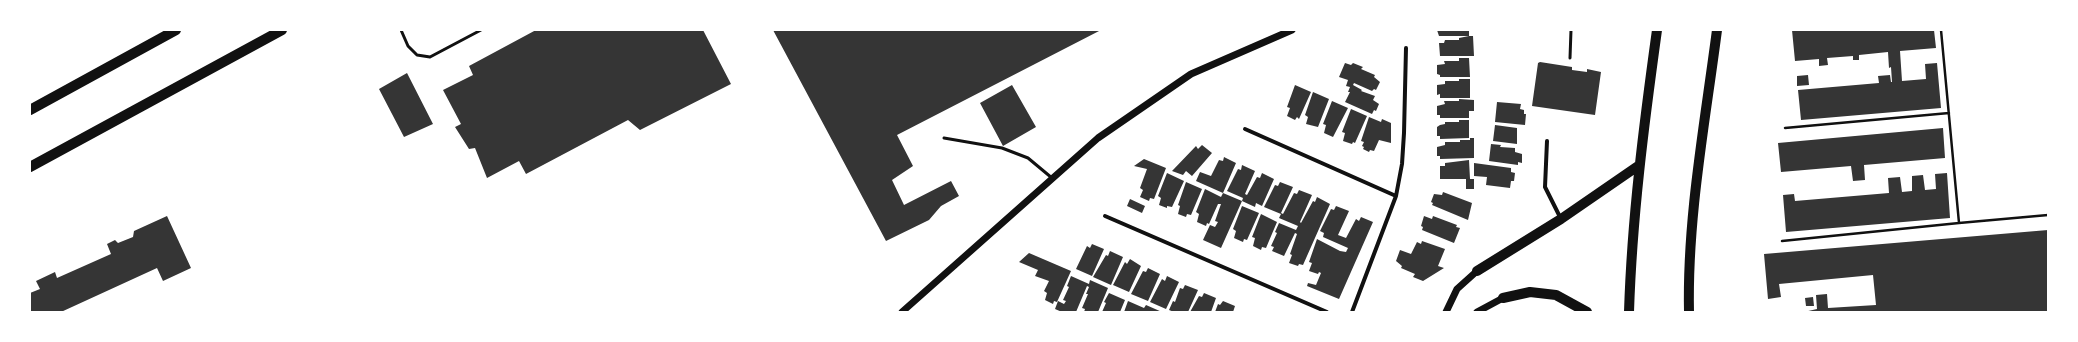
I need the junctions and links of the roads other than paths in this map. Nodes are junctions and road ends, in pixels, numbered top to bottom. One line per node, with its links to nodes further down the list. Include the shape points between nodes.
1 (176, 30): 11 (main road)
2 (282, 30): 16 (main road)
3 (401, 30): 4 (lane, via 408,46 417,55 430,57)
4 (481, 30)
5 (1292, 30): 17 (street, via 1191,74 1098,138)
6 (1571, 30): 10 (lane)
7 (1657, 30): 15 (main road)
8 (1717, 30): 30 (main road, via 1694,209 1688,286)
9 (1406, 48): 18 (street, via 1402,164)
10 (1570, 58)
11 (30, 110)
12 (1245, 128): 18 (street)
13 (944, 138): 17 (lane, via 1002,148 1028,158)
14 (1547, 141): 20 (street, via 1545,186)
15 (1638, 166): 20 (main road); 29 (main road)
16 (30, 167)
17 (1053, 179): 23 (street)
18 (1396, 196): 25 (street)
19 (1105, 216): 24 (street)
20 (1561, 219): 21 (main road)
21 (1477, 271): 26 (street, via 1457,289)
22 (1503, 298): 27 (street); 28 (main road, via 1530,292 1556,295)
23 (902, 312)
24 (1327, 312)
25 (1352, 312)
26 (1446, 312)
27 (1477, 312)
28 (1587, 312)
29 (1628, 312)
30 (1689, 312)

